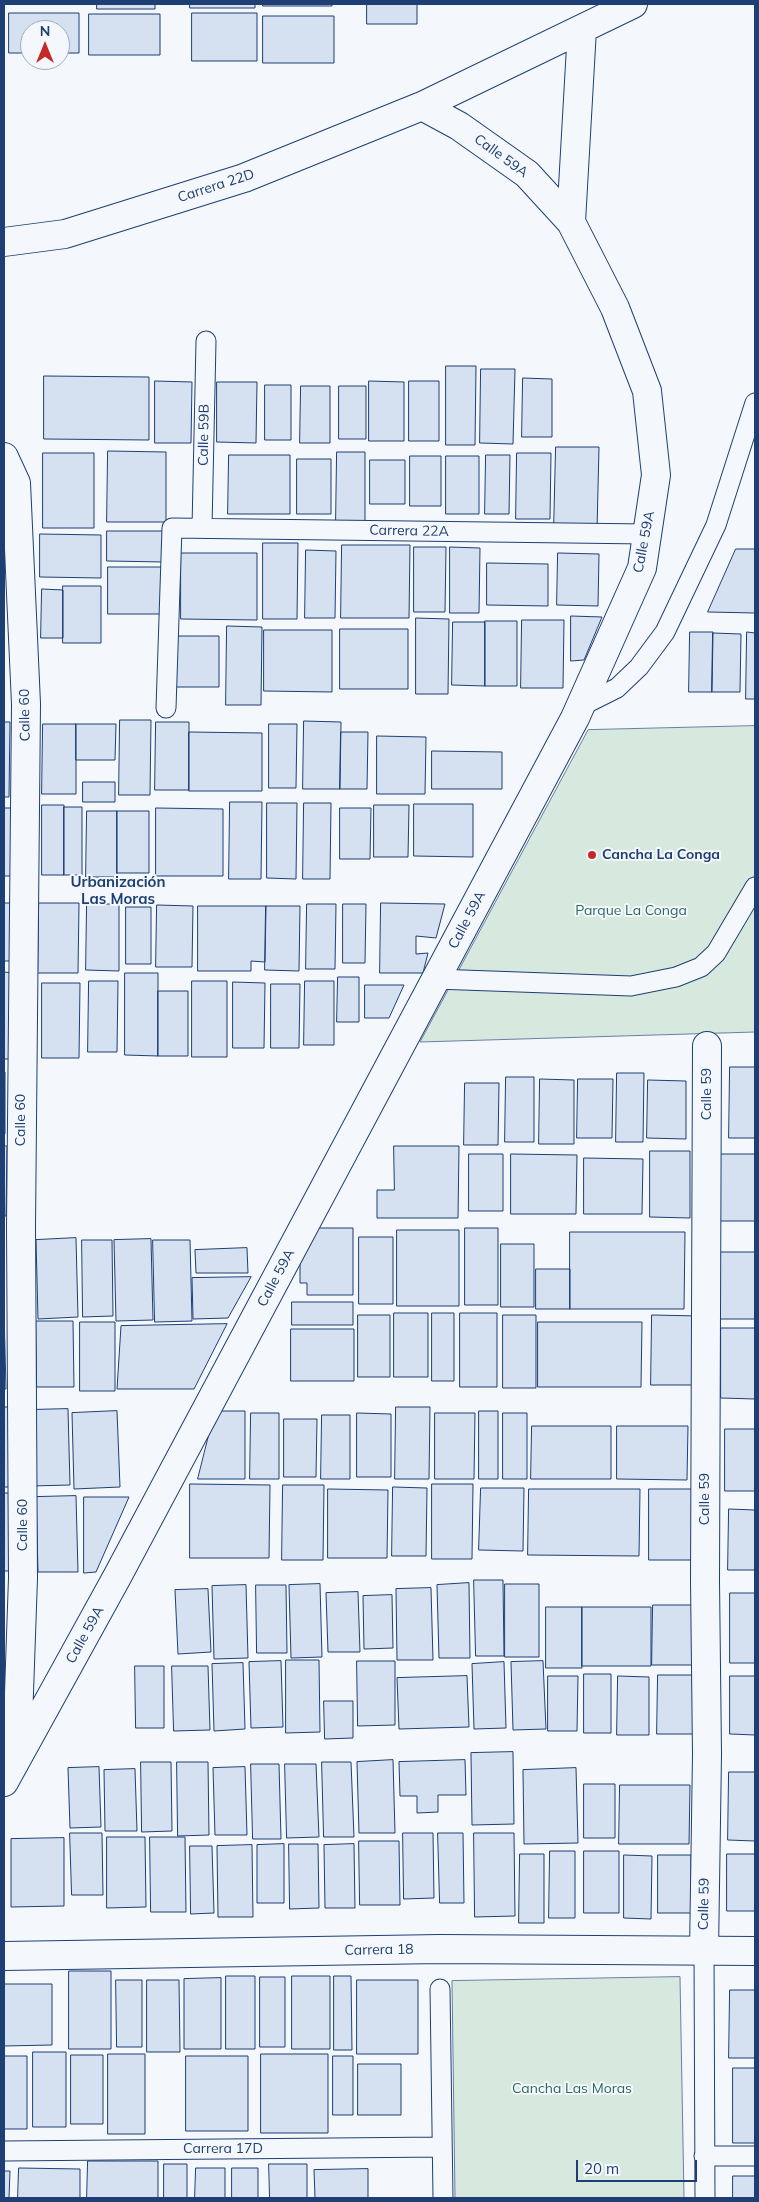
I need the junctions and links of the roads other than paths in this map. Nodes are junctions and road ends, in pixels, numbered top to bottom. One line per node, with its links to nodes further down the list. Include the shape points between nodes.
1 (633, 4): 2 (street, Carrera 22D)
2 (582, 29): 3 (street, Carrera 22D); 4 (street)
3 (422, 106): 4 (street, Calle 59A, via 459,126 527,174); 5 (street, Carrera 22D, via 244,178 65,234)
4 (571, 222): 10 (street, Calle 59A, via 615,308 646,391 656,475)
5 (4, 242)
6 (206, 341): 9 (lane, Calle 59B)
7 (755, 403): 11 (lane, via 716,525 665,632 639,667 617,688)
8 (4, 458): 16 (street, Calle 60, via 16,483 26,704 21,1215 22,1578)
9 (202, 528): 10 (lane, Carrera 22A); 12 (lane, Carrera 22A, via 172,528)
10 (647, 534): 11 (street, Calle 59A, via 642,568)
11 (581, 706): 14 (street, Calle 59A)
12 (166, 708)
13 (755, 887): 14 (lane, via 716,953 701,967 676,977 631,986)
14 (435, 979): 16 (street, Calle 59A, via 117,1577)
15 (707, 1046): 19 (street, Calle 59)
16 (17, 1755): 17 (street, Calle 60)
17 (4, 1782)
18 (755, 1951): 19 (street, Carrera 18)
19 (704, 1952): 20 (street, Carrera 18, via 440,1949); 24 (lane)
20 (4, 1956)
21 (440, 1989): 22 (lane)
22 (442, 2148): 23 (lane, Carrera 17D); 26 (lane)
23 (4, 2151)
24 (704, 2156): 25 (lane); 27 (lane)
25 (755, 2156)
26 (443, 2198)
27 (705, 2198)

